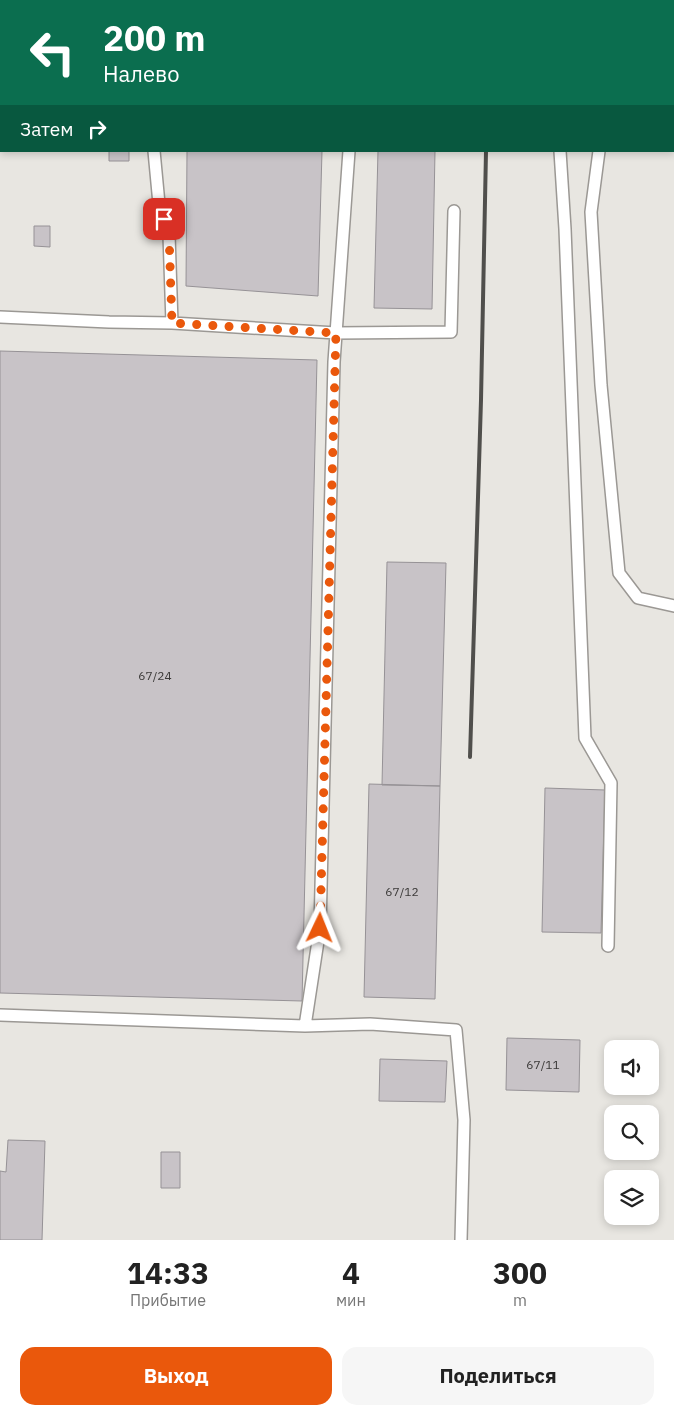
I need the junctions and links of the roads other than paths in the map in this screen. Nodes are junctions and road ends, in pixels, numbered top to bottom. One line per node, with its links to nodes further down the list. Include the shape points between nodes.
1 (154, 152): 7 (lane, via 159,204 169,234)
2 (349, 152): 8 (lane)
3 (560, 152): 10 (lane, via 585,738 611,783)
4 (599, 152): 9 (lane, via 591,212 601,385 619,573 638,598)
5 (454, 211): 8 (lane, via 450,332)
6 (0, 317): 7 (lane)
7 (172, 323): 8 (lane)
8 (336, 333): 12 (lane, via 320,928)
9 (674, 606)
10 (608, 946)
11 (0, 1014): 12 (lane)
12 (305, 1026): 13 (lane, via 370,1024 456,1030 464,1120)
13 (461, 1240)

